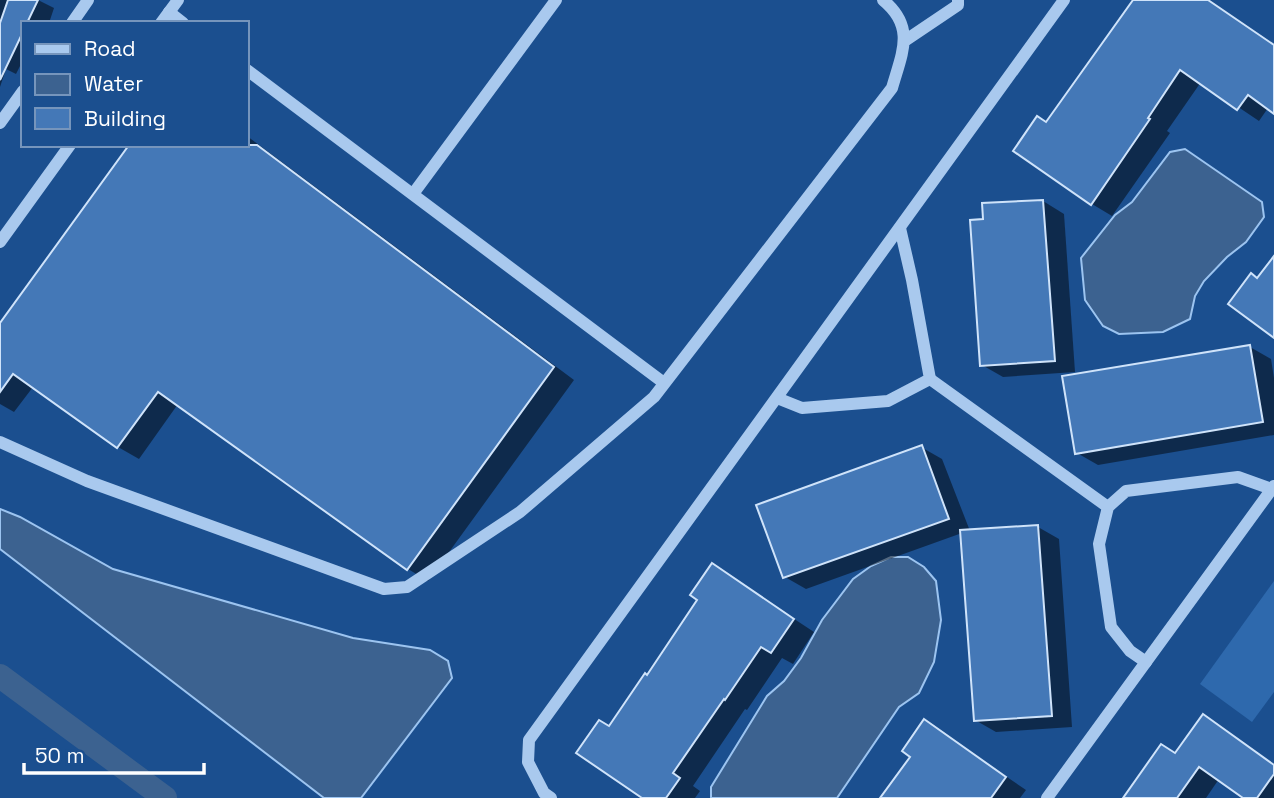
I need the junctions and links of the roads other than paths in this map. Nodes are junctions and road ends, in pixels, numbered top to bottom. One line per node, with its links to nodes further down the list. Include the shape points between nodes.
1 (88, 0): 8 (street)
2 (178, 0): 7 (street)
3 (556, 0): 14 (street)
4 (883, 0): 9 (street, via 894,9)
5 (1064, 0): 15 (street)
6 (960, 2): 9 (street)
7 (165, 17)
8 (73, 21)
9 (906, 40): 18 (street, via 892,88)
10 (248, 71): 14 (street)
11 (21, 94): 12 (street)
12 (0, 123)
13 (69, 147): 16 (street)
14 (413, 194): 18 (street)
15 (900, 228): 17 (street); 19 (street)
16 (0, 242)
17 (930, 379): 19 (street, via 888,401 802,408); 22 (street)
18 (664, 383): 20 (street, via 520,512 407,587 384,589 87,481)
19 (777, 398): 24 (street, via 529,740 528,762)
20 (0, 442)
21 (1273, 487): 22 (street, via 1238,477 1126,491); 23 (street)
22 (1108, 507): 23 (street, via 1099,544 1111,627 1130,651)
23 (1146, 662): 25 (street)
24 (551, 798)
25 (1047, 798)

